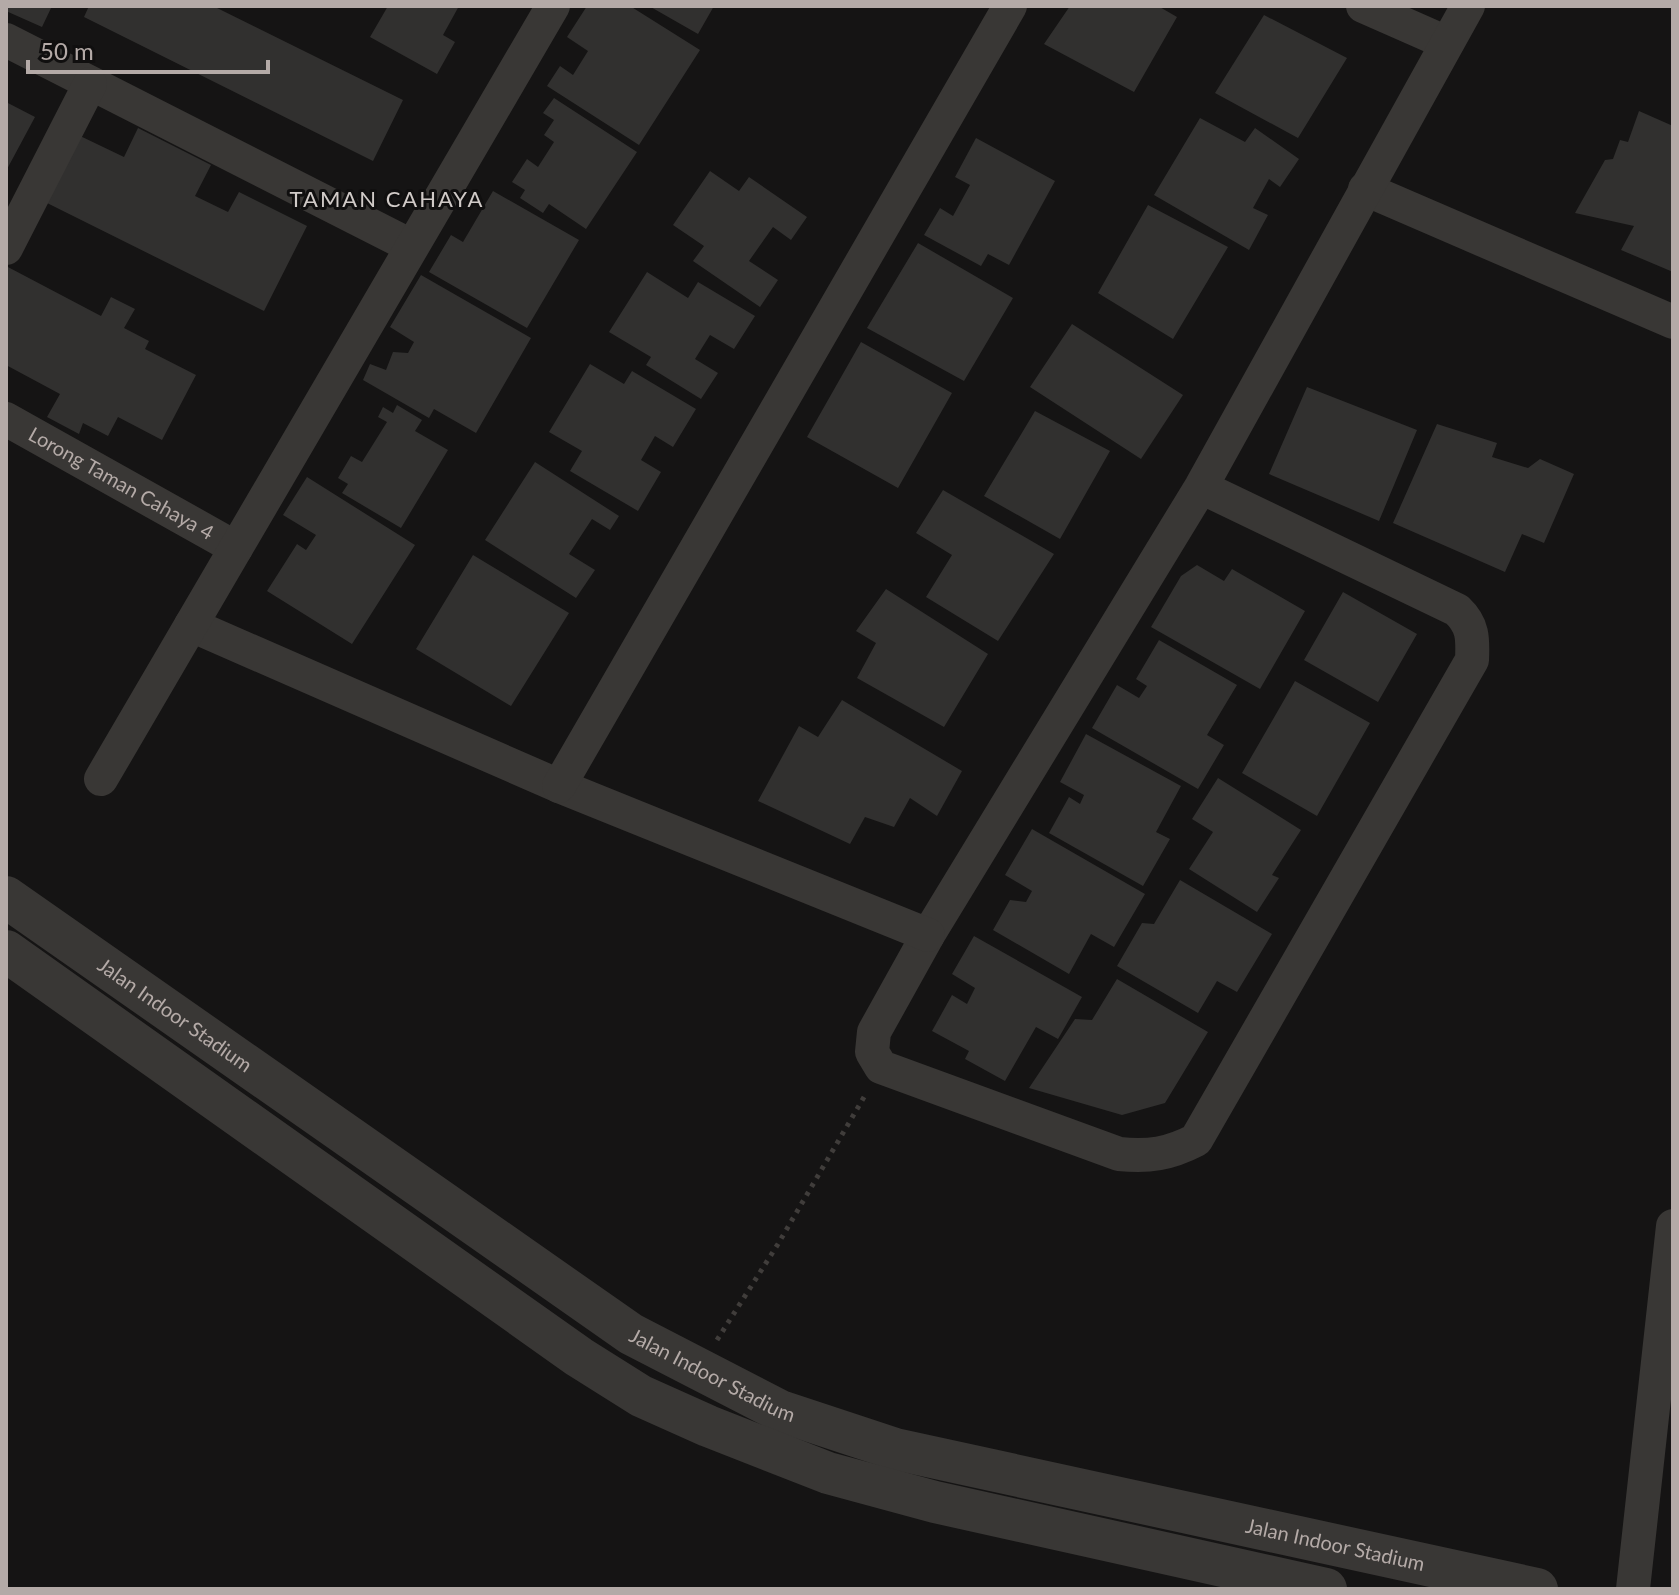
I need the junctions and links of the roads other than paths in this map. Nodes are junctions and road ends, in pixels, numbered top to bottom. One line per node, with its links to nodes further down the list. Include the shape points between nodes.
1 (553, 6): 9 (street)
2 (1010, 6): 17 (street)
3 (1363, 6): 6 (street)
4 (1468, 6): 6 (street)
5 (6, 40): 7 (street)
6 (1447, 43): 8 (street)
7 (90, 84): 9 (street); 10 (street)
8 (1365, 189): 11 (street); 13 (street)
9 (411, 246): 14 (street)
10 (6, 248)
11 (1673, 322)
12 (6, 419): 14 (street, Lorong Taman Cahaya 4)
13 (1201, 487): 19 (street); 19 (street, via 1457,610 1470,622 1473,638 1472,660 1196,1140 1148,1157 1119,1154 881,1067 872,1052 874,1032)
14 (236, 548): 15 (street)
15 (191, 625): 16 (street); 17 (street)
16 (101, 779)
17 (559, 786): 19 (street)
18 (6, 897): 23 (street, Jalan Indoor Stadium, via 631,1334 780,1411 895,1449)
19 (928, 935)
20 (6, 951): 22 (street, Jalan Indoor Stadium, via 641,1396 828,1473)
21 (1673, 1226): 24 (street)
22 (1326, 1589)
23 (1537, 1589)
24 (1633, 1589)

